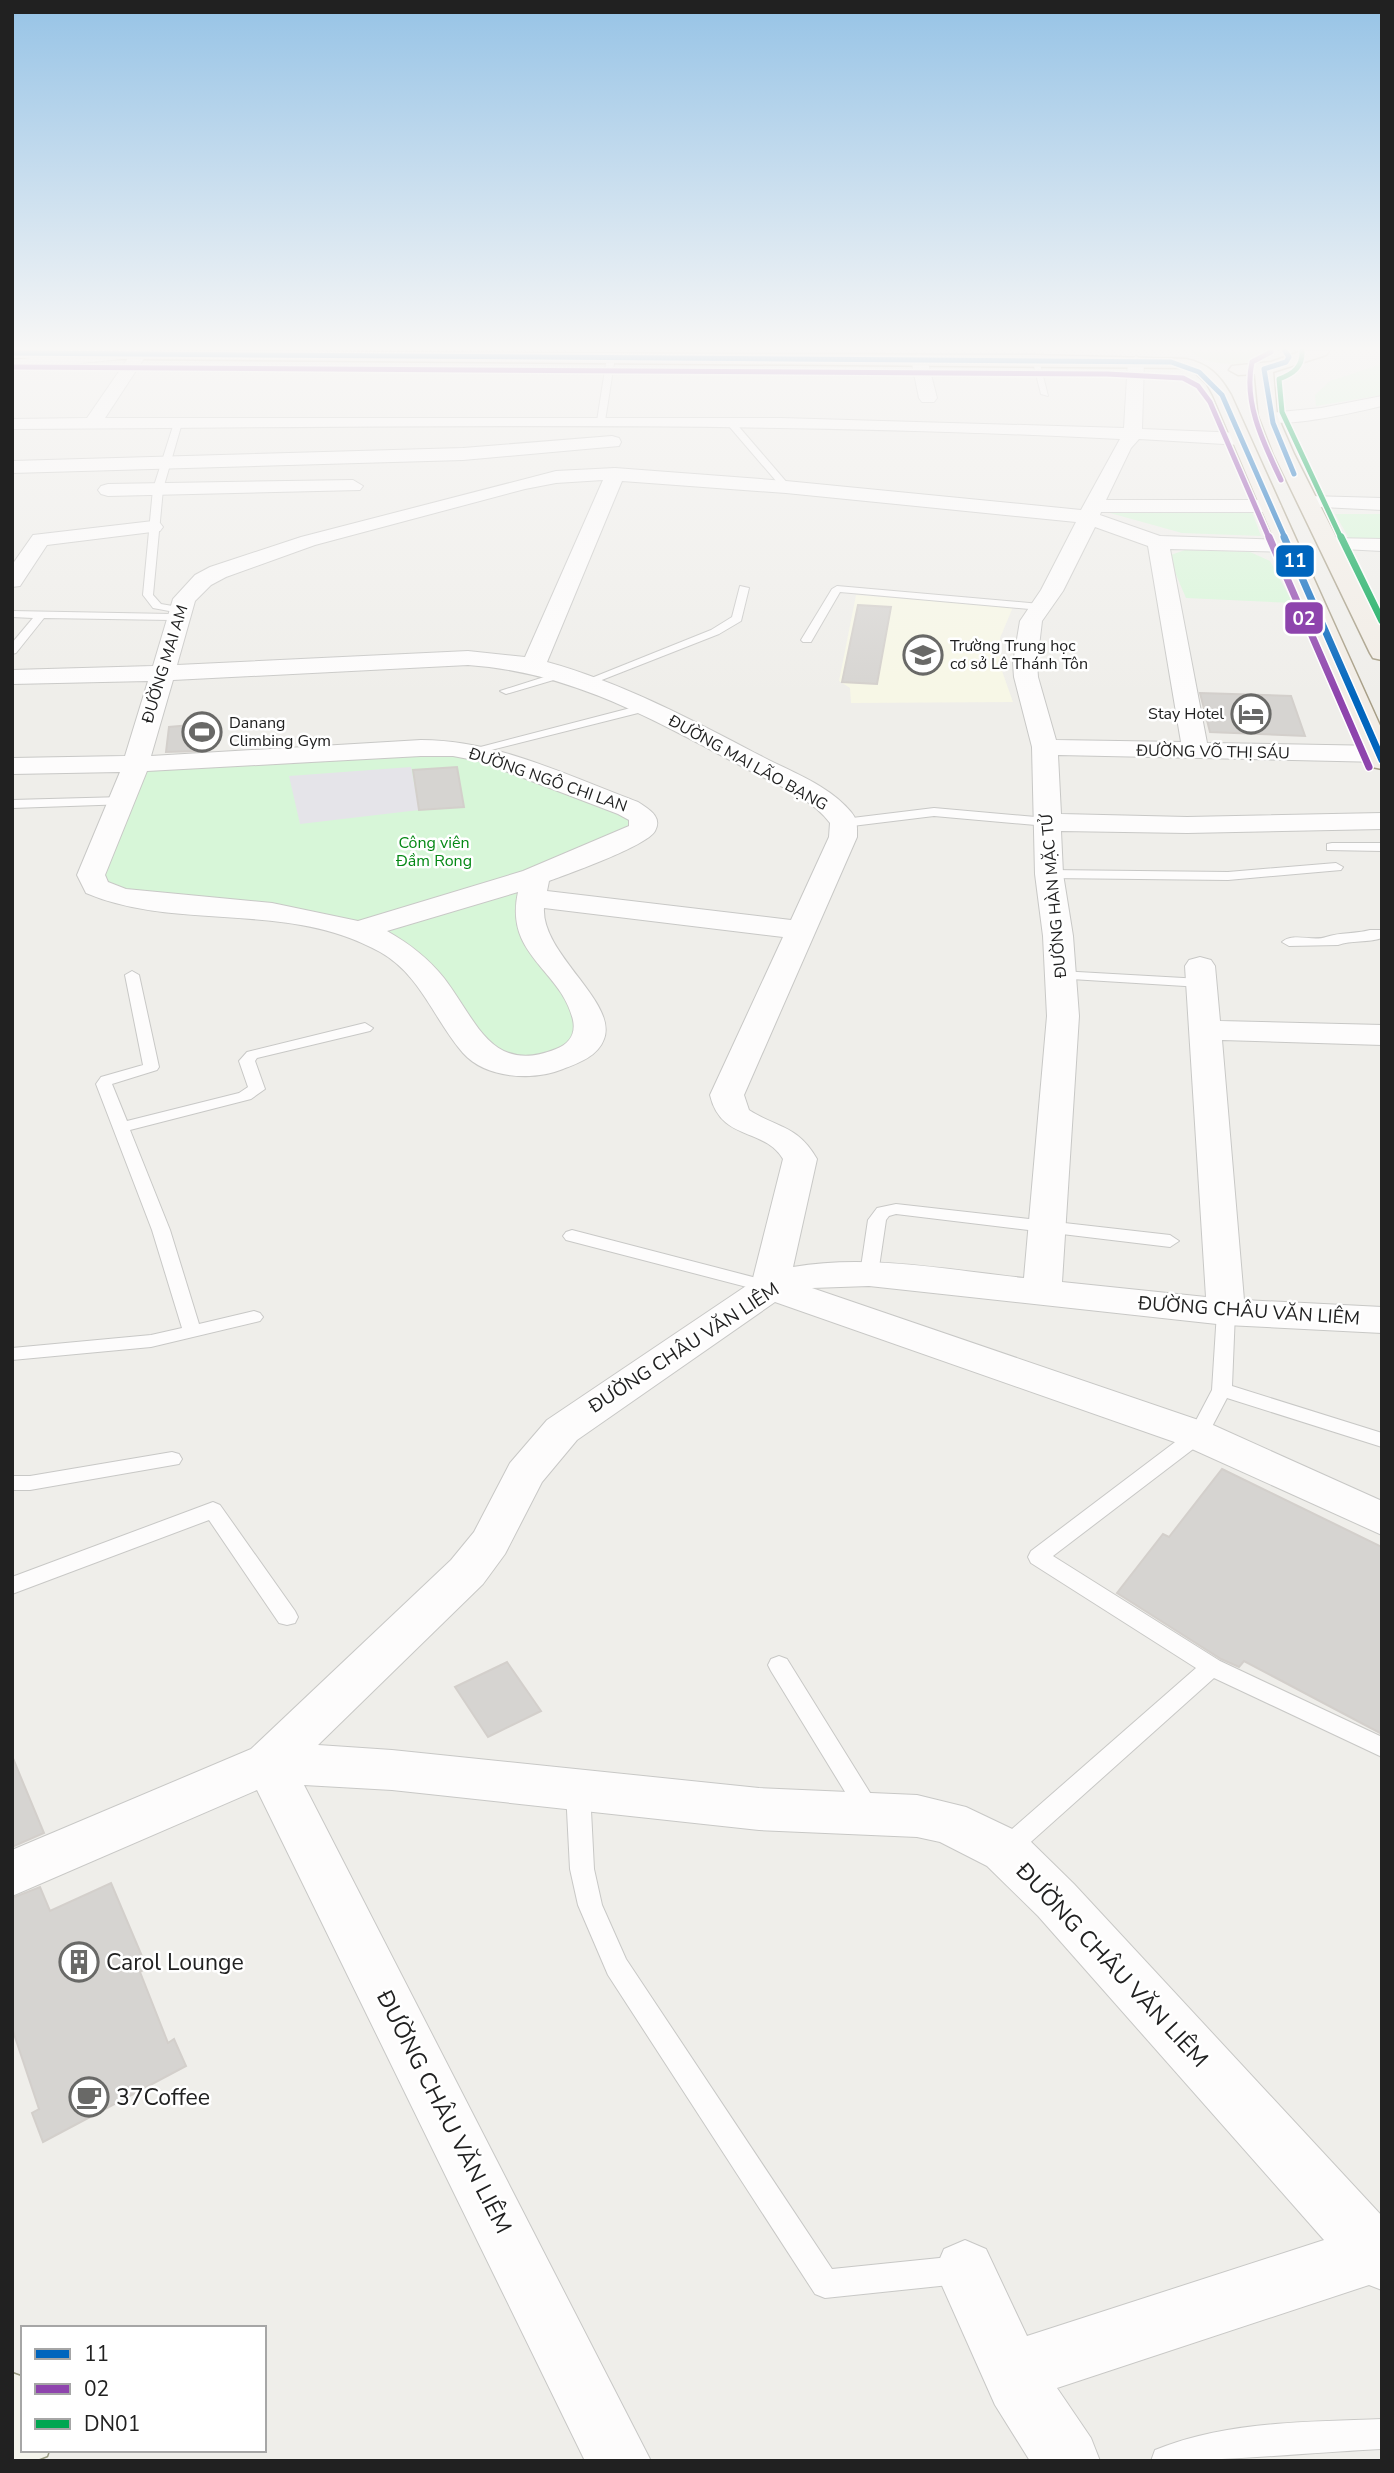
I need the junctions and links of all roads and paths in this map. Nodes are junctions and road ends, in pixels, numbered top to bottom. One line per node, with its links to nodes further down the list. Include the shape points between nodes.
1 (35, 466): 7 (street)
2 (164, 466): 11 (lane)
3 (769, 466): 10 (lane)
4 (1113, 466): 16 (street, ĐƯỜNG HÀN MẶC TỬ)
5 (1253, 466): 15 (main road)
6 (1290, 466): 14 (main road)
7 (12, 467)
8 (615, 474): 10 (street, ĐƯỜNG MAI AM); 25 (street, ĐƯỜNG MAI AM, via 538,480 271,552 203,580 184,599); 31 (street)
9 (353, 486): 11 (street)
10 (786, 487): 16 (street, ĐƯỜNG MAI AM)
11 (158, 489): 12 (street); 17 (lane)
12 (92, 490)
13 (1382, 504): 14 (street)
14 (1311, 506): 18 (main road)
15 (1272, 508): 16 (street); 19 (main road)
16 (1090, 512): 20 (street, ĐƯỜNG MAI AM); 24 (street, ĐƯỜNG HÀN MẶC TỬ, via 1075,549)
17 (153, 527): 22 (street, via 40,539); 25 (lane, via 150,600 159,608)
18 (1328, 539): 21 (street); 30 (main road)
19 (1286, 540): 20 (street, ĐƯỜNG MAI AM); 40 (main road)
20 (1158, 542): 39 (street)
21 (1382, 545)
22 (12, 581)
23 (744, 588): 34 (lane, via 737,619 715,632)
24 (1040, 607): 28 (lane, via 837,589); 37 (street, ĐƯỜNG HÀN MẶC TỬ, via 1031,621 1025,663)
25 (179, 613): 27 (lane); 32 (street, ĐƯỜNG MAI AM)
26 (12, 614): 27 (lane)
27 (41, 615): 29 (lane)
28 (807, 640)
29 (12, 651)
30 (1382, 653)
31 (534, 666): 32 (street, ĐƯỜNG MAI LÃO BẠNG, via 468,658); 34 (street, ĐƯỜNG MAI LÃO BẠNG)
32 (164, 673): 33 (street, ĐƯỜNG MAI LÃO BẠNG); 41 (street, ĐƯỜNG MAI AM)
33 (12, 677)
34 (574, 678): 35 (lane); 36 (street, ĐƯỜNG MAI LÃO BẠNG)
35 (506, 691)
36 (646, 708): 38 (lane); 47 (street, ĐƯỜNG MAI LÃO BẠNG, via 804,790 835,811)
37 (1045, 747): 39 (street, ĐƯỜNG VÕ THỊ SÁU); 46 (street, ĐƯỜNG HÀN MẶC TỬ)
38 (471, 751): 41 (street, ĐƯỜNG NGÔ CHI LAN, via 421,748); 52 (street, ĐƯỜNG NGÔ CHI LAN, via 643,817 643,829 633,836)
39 (1196, 752): 40 (street, ĐƯỜNG VÕ THỊ SÁU)
40 (1381, 756)
41 (136, 764): 42 (street, ĐƯỜNG NGÔ CHI LAN); 43 (street)
42 (12, 766)
43 (123, 802): 44 (lane); 53 (street, via 91,875 96,887 106,893 134,900 300,915)
44 (12, 804)
45 (1382, 821): 46 (street)
46 (1047, 822): 47 (lane, via 934,812); 51 (street, ĐƯỜNG HÀN MẶC TỬ)
47 (844, 823): 54 (street, ĐƯỜNG MAI LÃO BẠNG, via 843,837)
48 (1332, 847): 49 (lane)
49 (1382, 847)
50 (1336, 867): 51 (lane, via 1228,876)
51 (1049, 874): 59 (street, ĐƯỜNG HÀN MẶC TỬ)
52 (534, 887): 53 (street, ĐƯỜNG NGÔ CHI LAN); 53 (street, via 530,923 535,938 569,983 591,1030 577,1054 540,1066 508,1065 476,1048 422,972 401,952); 54 (street)
53 (359, 930)
54 (800, 930): 68 (street, ĐƯỜNG MAI LÃO BẠNG, via 727,1094 727,1104 739,1119 785,1138 800,1158)
55 (1382, 934): 56 (lane)
56 (1289, 942)
57 (1200, 974): 59 (lane); 61 (street)
58 (132, 975): 63 (lane, via 151,1065 104,1082)
59 (1060, 975): 64 (street, ĐƯỜNG HÀN MẶC TỬ, via 1063,1016)
60 (365, 1028): 63 (lane, via 252,1055 247,1060 257,1089 245,1096)
61 (1205, 1030): 62 (street); 70 (street)
62 (1382, 1035)
63 (122, 1127): 73 (lane)
64 (1047, 1226): 66 (lane); 67 (lane, via 896,1209 883,1212 877,1220); 69 (street, ĐƯỜNG HÀN MẶC TỬ)
65 (572, 1236): 68 (lane)
66 (1170, 1241)
67 (869, 1274): 68 (street, ĐƯỜNG CHÂU VĂN LIÊM, via 823,1274); 69 (street, ĐƯỜNG CHÂU VĂN LIÊM)
68 (770, 1287): 76 (street); 86 (street, ĐƯỜNG CHÂU VĂN LIÊM, via 562,1430 525,1474 490,1542 467,1572)
69 (1042, 1293): 70 (street, ĐƯỜNG CHÂU VĂN LIÊM)
70 (1226, 1312): 72 (street, ĐƯỜNG CHÂU VĂN LIÊM); 75 (lane)
71 (254, 1317): 73 (lane)
72 (1382, 1320)
73 (193, 1333): 74 (lane)
74 (12, 1354)
75 (1222, 1390): 76 (lane); 77 (lane)
76 (1198, 1435): 80 (street); 84 (lane, via 1038,1558)
77 (1382, 1440)
78 (172, 1459): 79 (lane)
79 (12, 1483)
80 (1382, 1519)
81 (12, 1586): 82 (lane, via 213,1510)
82 (287, 1618)
83 (779, 1665): 88 (lane)
84 (1212, 1667): 85 (lane); 89 (lane)
85 (1382, 1748)
86 (268, 1763): 87 (street, ĐƯỜNG CHÂU VĂN LIÊM, via 392,1770); 90 (street, ĐƯỜNG CHÂU VĂN LIÊM); 97 (street, ĐƯỜNG CHÂU VĂN LIÊM)
87 (578, 1791): 88 (street, ĐƯỜNG CHÂU VĂN LIÊM, via 759,1809); 92 (lane, via 582,1869 590,1905 617,1967 825,2284)
88 (871, 1814): 89 (street, ĐƯỜNG CHÂU VĂN LIÊM, via 948,1822)
89 (1005, 1850): 91 (street, ĐƯỜNG CHÂU VĂN LIÊM, via 1056,1900)
90 (12, 1874)
91 (1379, 2257): 93 (street)
92 (965, 2270): 93 (street)
93 (1012, 2372): 98 (street)
94 (12, 2406): 95 (main road)
95 (21, 2427)
96 (1382, 2434): 99 (lane, via 1262,2441 1193,2451)
97 (619, 2461)
98 (1068, 2461)
99 (1166, 2461)

